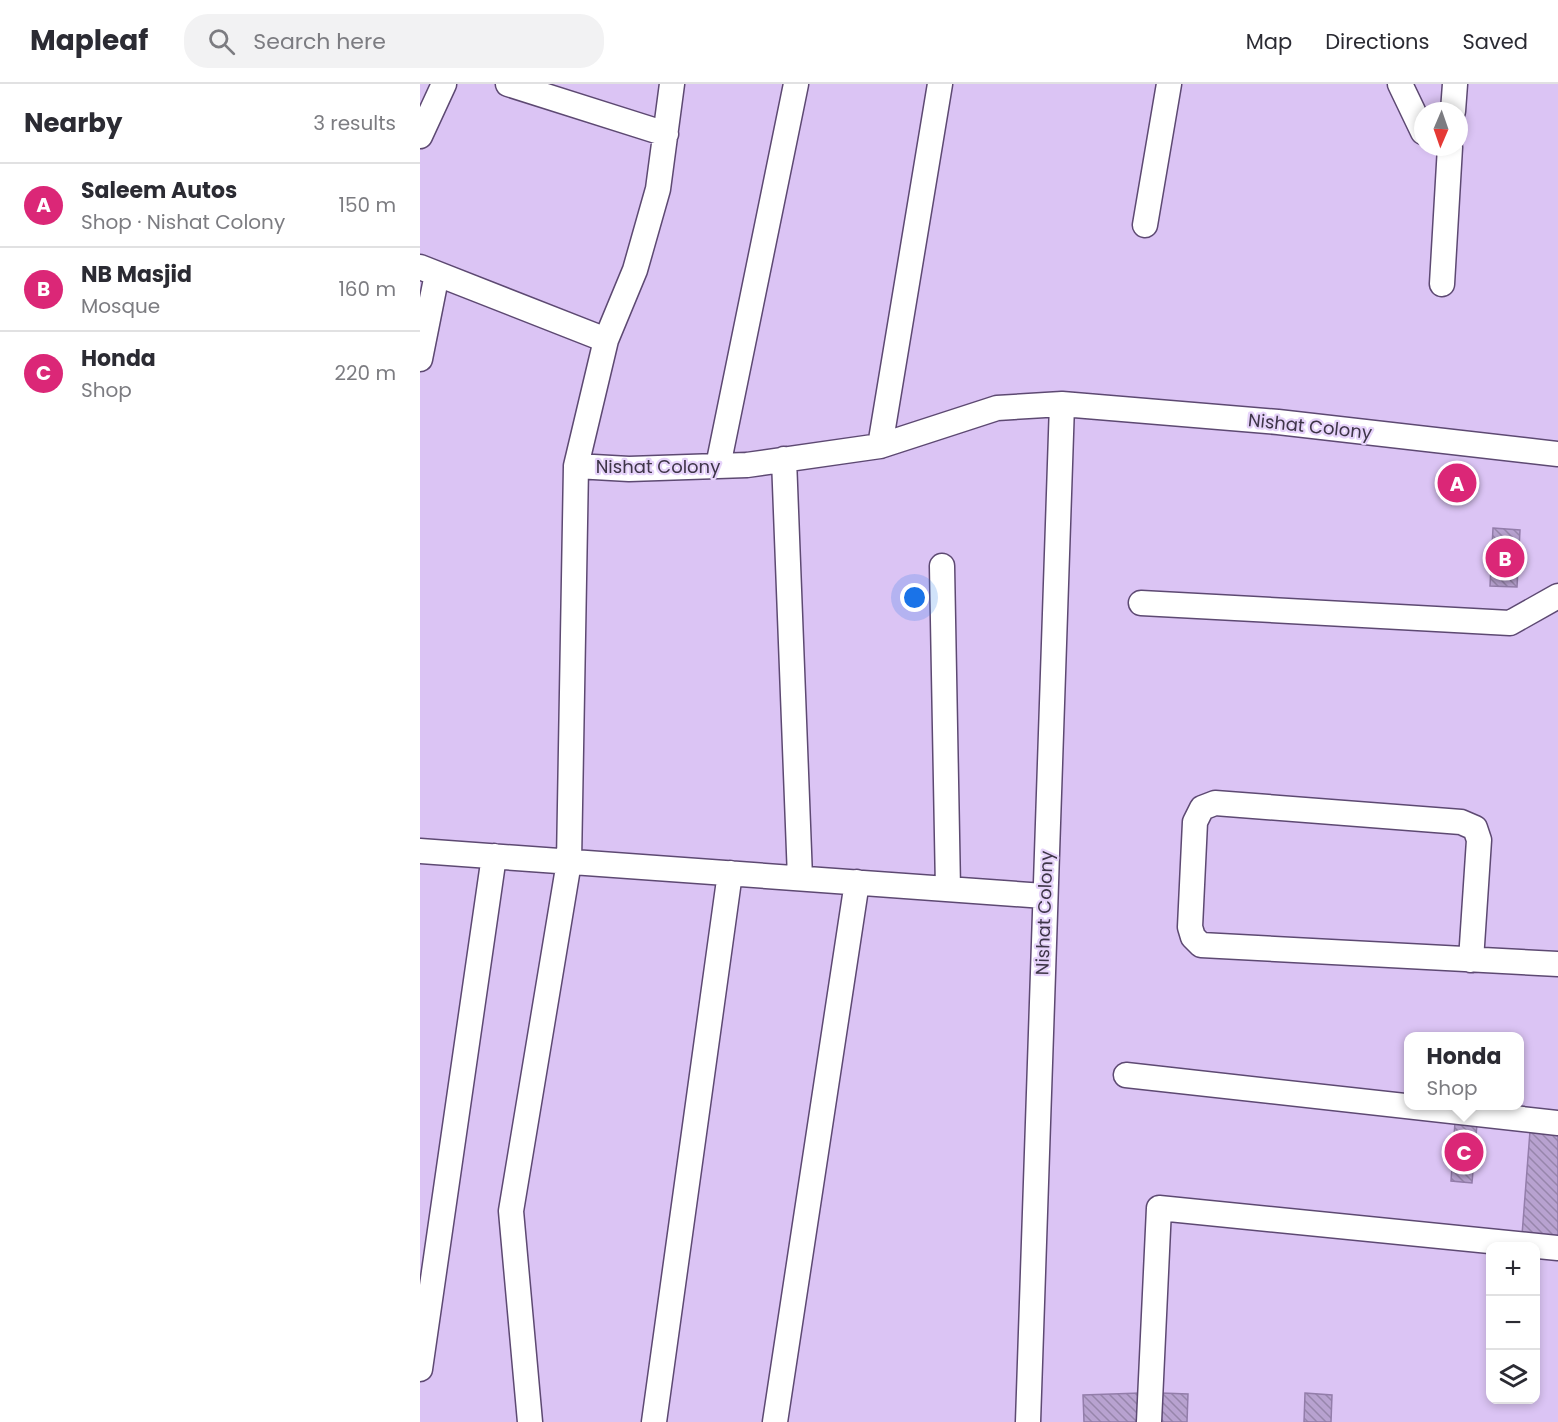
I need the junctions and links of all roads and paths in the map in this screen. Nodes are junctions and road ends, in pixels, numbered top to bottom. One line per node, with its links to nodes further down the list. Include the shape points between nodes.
1 (444, 84): 12 (street)
2 (507, 84): 11 (street)
3 (672, 84): 11 (street, Nishat Colony)
4 (795, 84): 26 (street)
5 (939, 84): 22 (street)
6 (1168, 84): 16 (street)
7 (1400, 84): 10 (street)
8 (1455, 84): 9 (street)
9 (1454, 102)
10 (1414, 113)
11 (666, 134): 19 (street, Nishat Colony, via 658,189 635,270)
12 (420, 136)
13 (1434, 156): 15 (street)
14 (1450, 156): 15 (street)
15 (1448, 184): 18 (street)
16 (1144, 225)
17 (428, 271): 19 (street); 20 (street)
18 (1442, 284)
19 (606, 340): 25 (street, Nishat Colony)
20 (420, 359)
21 (1062, 404): 22 (street, Nishat Colony, via 997,408); 23 (street, Nishat Colony, via 1278,422); 37 (street, Nishat Colony)
22 (880, 446): 24 (street, Nishat Colony)
23 (1558, 454)
24 (784, 459): 26 (street, Nishat Colony); 34 (street)
25 (576, 466): 26 (street, Nishat Colony); 32 (street)
26 (718, 466)
27 (942, 566): 36 (street)
28 (1558, 596): 29 (street, via 1510,623)
29 (1141, 603)
30 (420, 851): 31 (street)
31 (494, 856): 32 (street); 45 (street)
32 (569, 862): 33 (street); 46 (street, via 511,1211)
33 (730, 873): 34 (street); 47 (street)
34 (800, 878): 35 (street)
35 (857, 882): 36 (street); 48 (street)
36 (948, 889): 37 (street)
37 (1044, 896): 49 (street, Nishat Colony)
38 (1471, 960): 38 (street, via 1202,945 1193,937 1190,927 1195,822 1202,808 1215,803 1461,822 1476,828 1479,840); 39 (street)
39 (1558, 964)
40 (1126, 1075): 41 (street)
41 (1404, 1106)
42 (1441, 1110): 43 (street)
43 (1558, 1123)
44 (1558, 1248): 50 (street, via 1159,1208)
45 (420, 1369)
46 (530, 1422)
47 (654, 1422)
48 (775, 1422)
49 (1028, 1422)
50 (1149, 1422)

